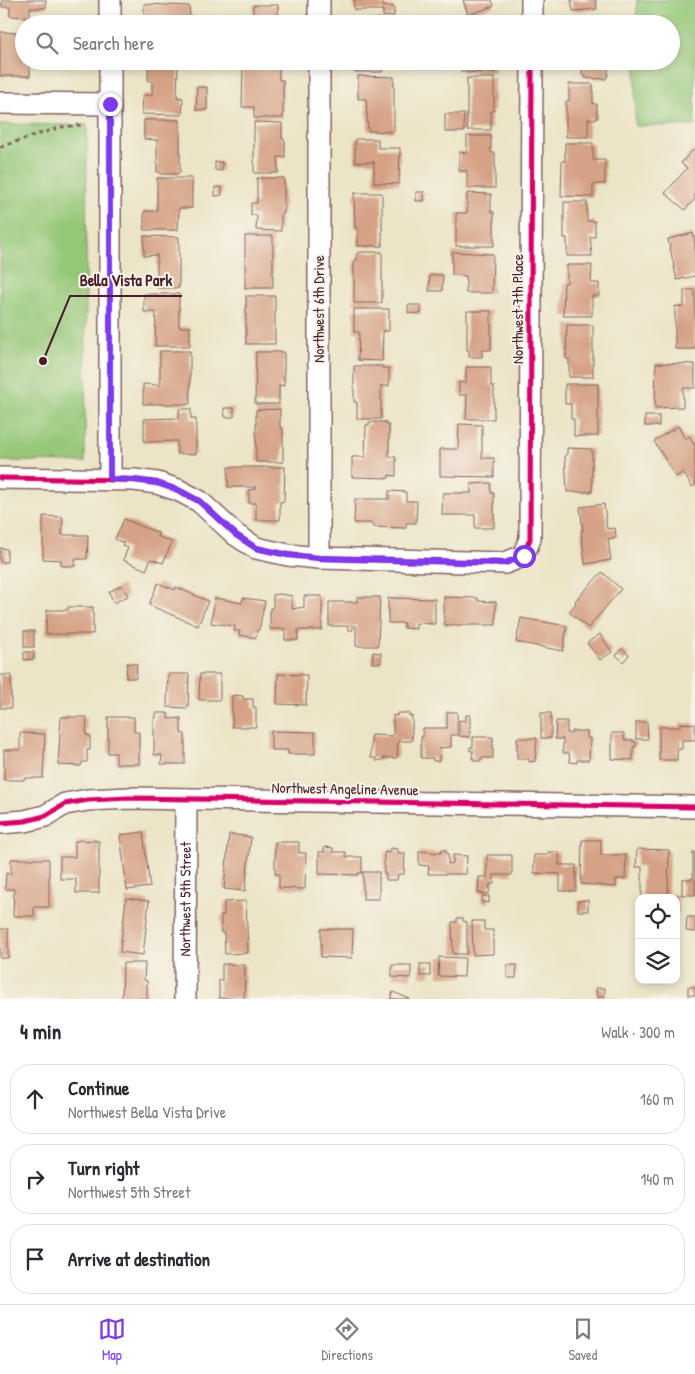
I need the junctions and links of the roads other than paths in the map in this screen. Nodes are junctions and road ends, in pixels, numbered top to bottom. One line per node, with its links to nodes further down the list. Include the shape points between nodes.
1 (110, 0): 4 (street)
2 (319, 0): 5 (street)
3 (532, 0): 6 (street)
4 (110, 15)
5 (319, 15)
6 (532, 15)
7 (110, 70): 11 (street)
8 (319, 70): 14 (street, Northwest 6th Drive)
9 (532, 70): 14 (street, Northwest 7th Place, via 530,539 524,556 505,563)
10 (0, 103): 11 (street)
11 (110, 104): 13 (street)
12 (0, 478): 13 (street)
13 (110, 479): 14 (street, via 157,483 178,490 199,501 236,535 256,548)
14 (319, 558)
15 (186, 799): 16 (street, Northwest Angeline Avenue); 17 (street, Northwest Angeline Avenue, via 88,800 65,804 45,816); 18 (street, Northwest 5th Street)
16 (695, 806)
17 (0, 823)
18 (185, 999)

